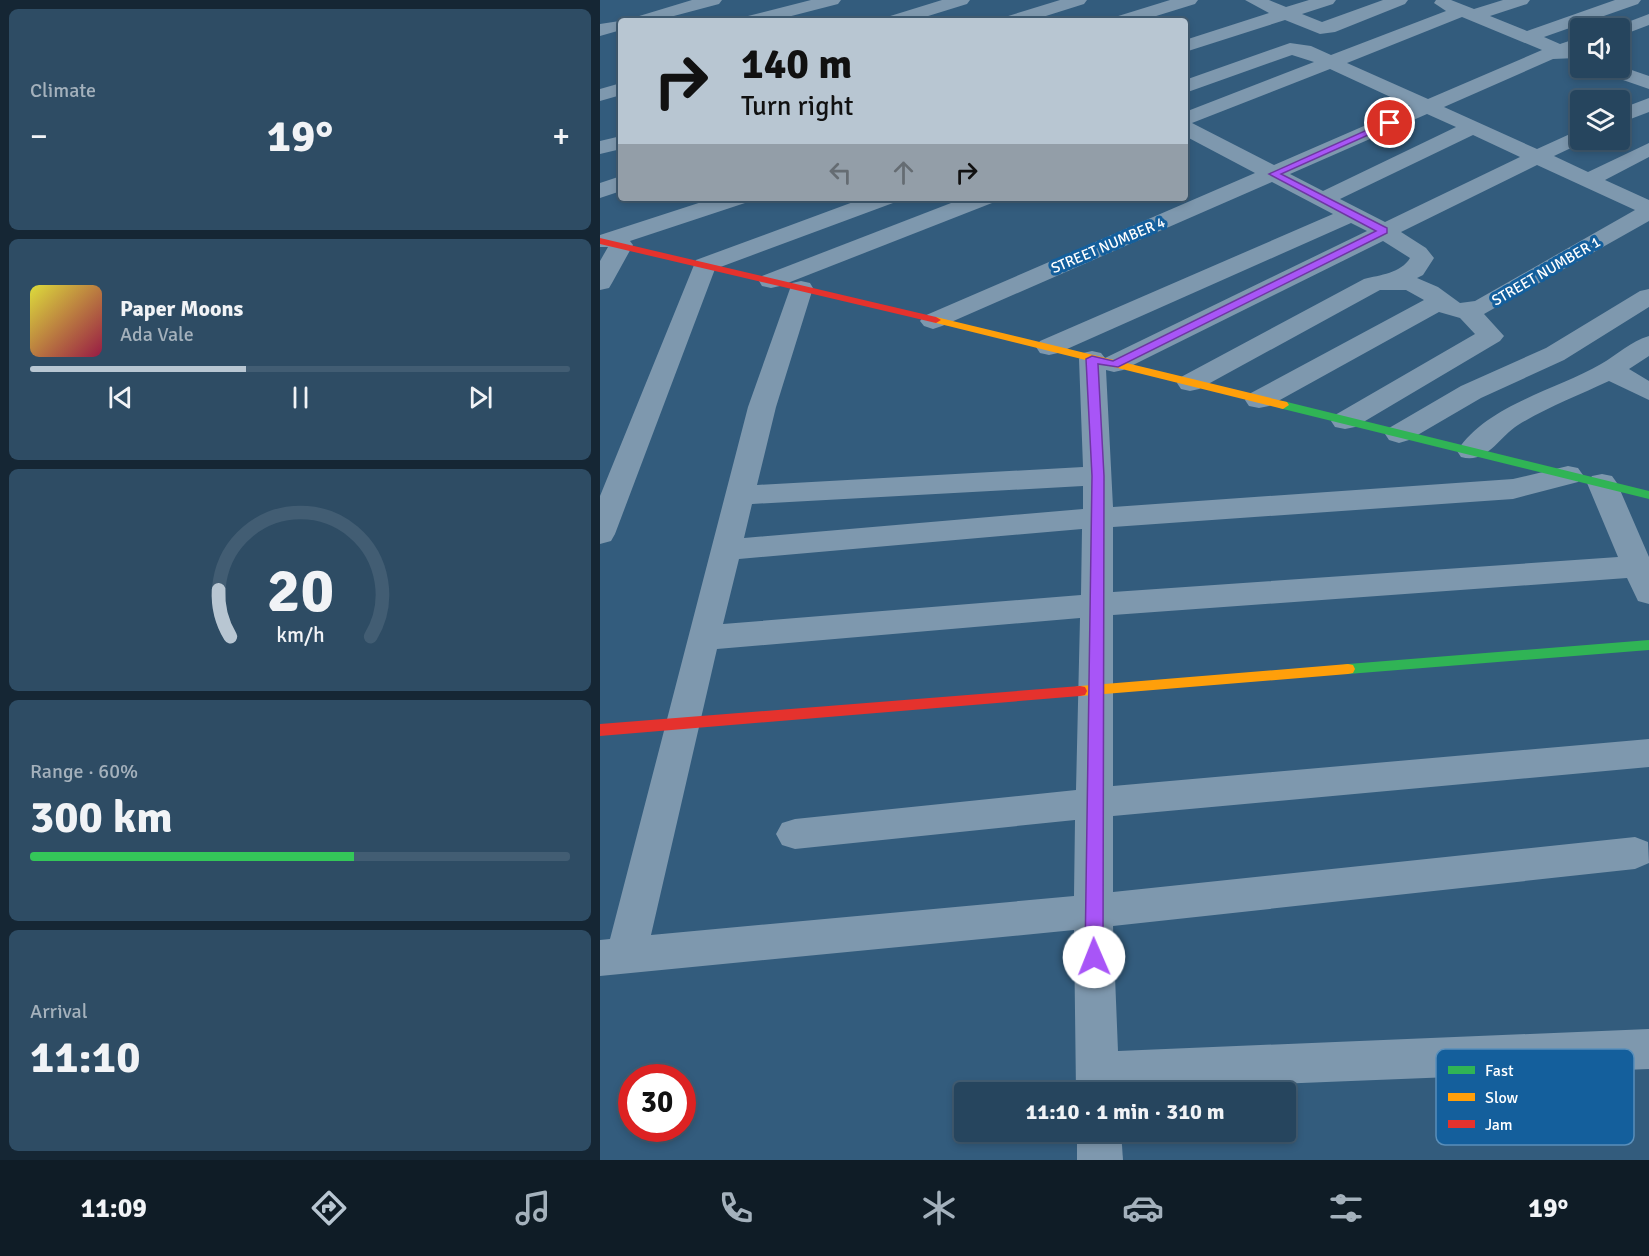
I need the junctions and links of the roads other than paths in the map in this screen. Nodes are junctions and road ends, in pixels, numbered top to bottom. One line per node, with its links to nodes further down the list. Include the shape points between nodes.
1 (713, 0): 14 (street)
2 (832, 0): 13 (street)
3 (961, 0): 20 (street)
4 (1008, 0): 21 (street)
5 (1078, 0): 21 (street)
6 (1189, 0): 22 (street)
7 (1254, 0): 15 (street)
8 (1327, 0): 15 (street)
9 (1400, 0): 15 (street, via 1326,28 1314,28)
10 (1437, 0): 16 (street)
11 (1521, 0): 16 (street)
12 (1632, 0): 28 (street)
13 (786, 5): 19 (street)
14 (680, 9): 17 (street); 18 (street)
15 (1284, 12): 29 (street)
16 (1468, 13): 28 (street); 34 (street)
17 (646, 18)
18 (694, 18)
19 (757, 18)
20 (903, 18)
21 (1037, 18)
22 (1131, 18)
23 (1649, 19): 25 (street)
24 (618, 25): 26 (street)
25 (1630, 26)
26 (600, 30)
27 (1272, 35): 31 (street)
28 (1527, 37): 32 (street)
29 (1188, 45)
30 (1570, 46): 32 (street, STREET NUMBER 4)
31 (1304, 50): 34 (street); 39 (street, via 1290,49)
32 (1559, 50): 33 (street); 43 (street, STREET NUMBER 4)
33 (1570, 54)
34 (1332, 62): 43 (street); 45 (street)
35 (1649, 63): 36 (street)
36 (1630, 67)
37 (1630, 76): 38 (street)
38 (1649, 83)
39 (1188, 86)
40 (618, 90): 41 (street)
41 (600, 95)
42 (1649, 104): 44 (street)
43 (1430, 106): 46 (street); 53 (street, STREET NUMBER 4)
44 (1630, 113)
45 (1188, 118)
46 (1474, 127): 52 (street); 57 (street)
47 (1188, 130): 53 (street)
48 (1570, 140): 52 (street)
49 (618, 143): 50 (street)
50 (600, 148)
51 (1649, 149): 54 (street)
52 (1535, 155): 54 (street); 63 (street)
53 (1274, 174): 57 (street); 72 (street, STREET NUMBER 4)
54 (1588, 180): 61 (street)
55 (618, 184): 56 (street)
56 (600, 191)
57 (1323, 199): 62 (street)
58 (728, 201): 64 (street)
59 (877, 201): 65 (street)
60 (977, 201): 68 (street)
61 (1649, 210): 71 (street, STREET NUMBER 1)
62 (1352, 214): 63 (street); 74 (street)
63 (1384, 231): 66 (street, via 1422,258 1414,270); 75 (street)
64 (609, 242): 65 (street); 67 (street)
65 (705, 265): 68 (street); 89 (street)
66 (1390, 281): 70 (street, STREET NUMBER 1, via 1421,288); 77 (street, via 1372,284)
67 (600, 283)
68 (786, 285): 72 (street); 86 (street)
69 (1649, 296): 81 (street, via 1555,354 1471,392)
70 (1439, 302): 71 (street, STREET NUMBER 1); 79 (street)
71 (1468, 312): 80 (street, via 1491,336)
72 (933, 321): 74 (street)
73 (1649, 344): 76 (street)
74 (1049, 347): 75 (street)
75 (1103, 362): 77 (street); 84 (street)
76 (1610, 370): 78 (street); 82 (street, via 1507,420)
77 (1190, 383): 79 (street)
78 (1649, 392)
79 (1259, 400): 80 (street)
80 (1345, 421): 81 (street)
81 (1399, 434): 82 (street)
82 (1471, 451): 83 (street)
83 (1568, 475): 85 (street); 88 (street, via 1513,489)
84 (1098, 476): 86 (street); 88 (street)
85 (1602, 483): 87 (street); 91 (street)
86 (740, 495): 90 (street)
87 (1649, 495)
88 (1097, 518): 90 (street); 92 (street)
89 (600, 534)
90 (726, 550): 93 (street)
91 (1643, 580): 92 (street)
92 (1096, 605): 93 (street); 95 (street)
93 (703, 638): 96 (street)
94 (1649, 645): 95 (street)
95 (1095, 690): 96 (street); 99 (street)
96 (682, 726): 97 (street); 103 (street)
97 (600, 730)
98 (1649, 753): 99 (street)
99 (1094, 803): 100 (street); 102 (street)
100 (795, 834)
101 (1635, 853): 102 (street)
102 (1093, 910): 103 (street); 107 (street)
103 (613, 956)
104 (1649, 1049): 105 (street)
105 (1634, 1050)
106 (1436, 1062): 107 (street)
107 (1098, 1082)
108 (1099, 1142): 109 (street)
109 (1100, 1160)

